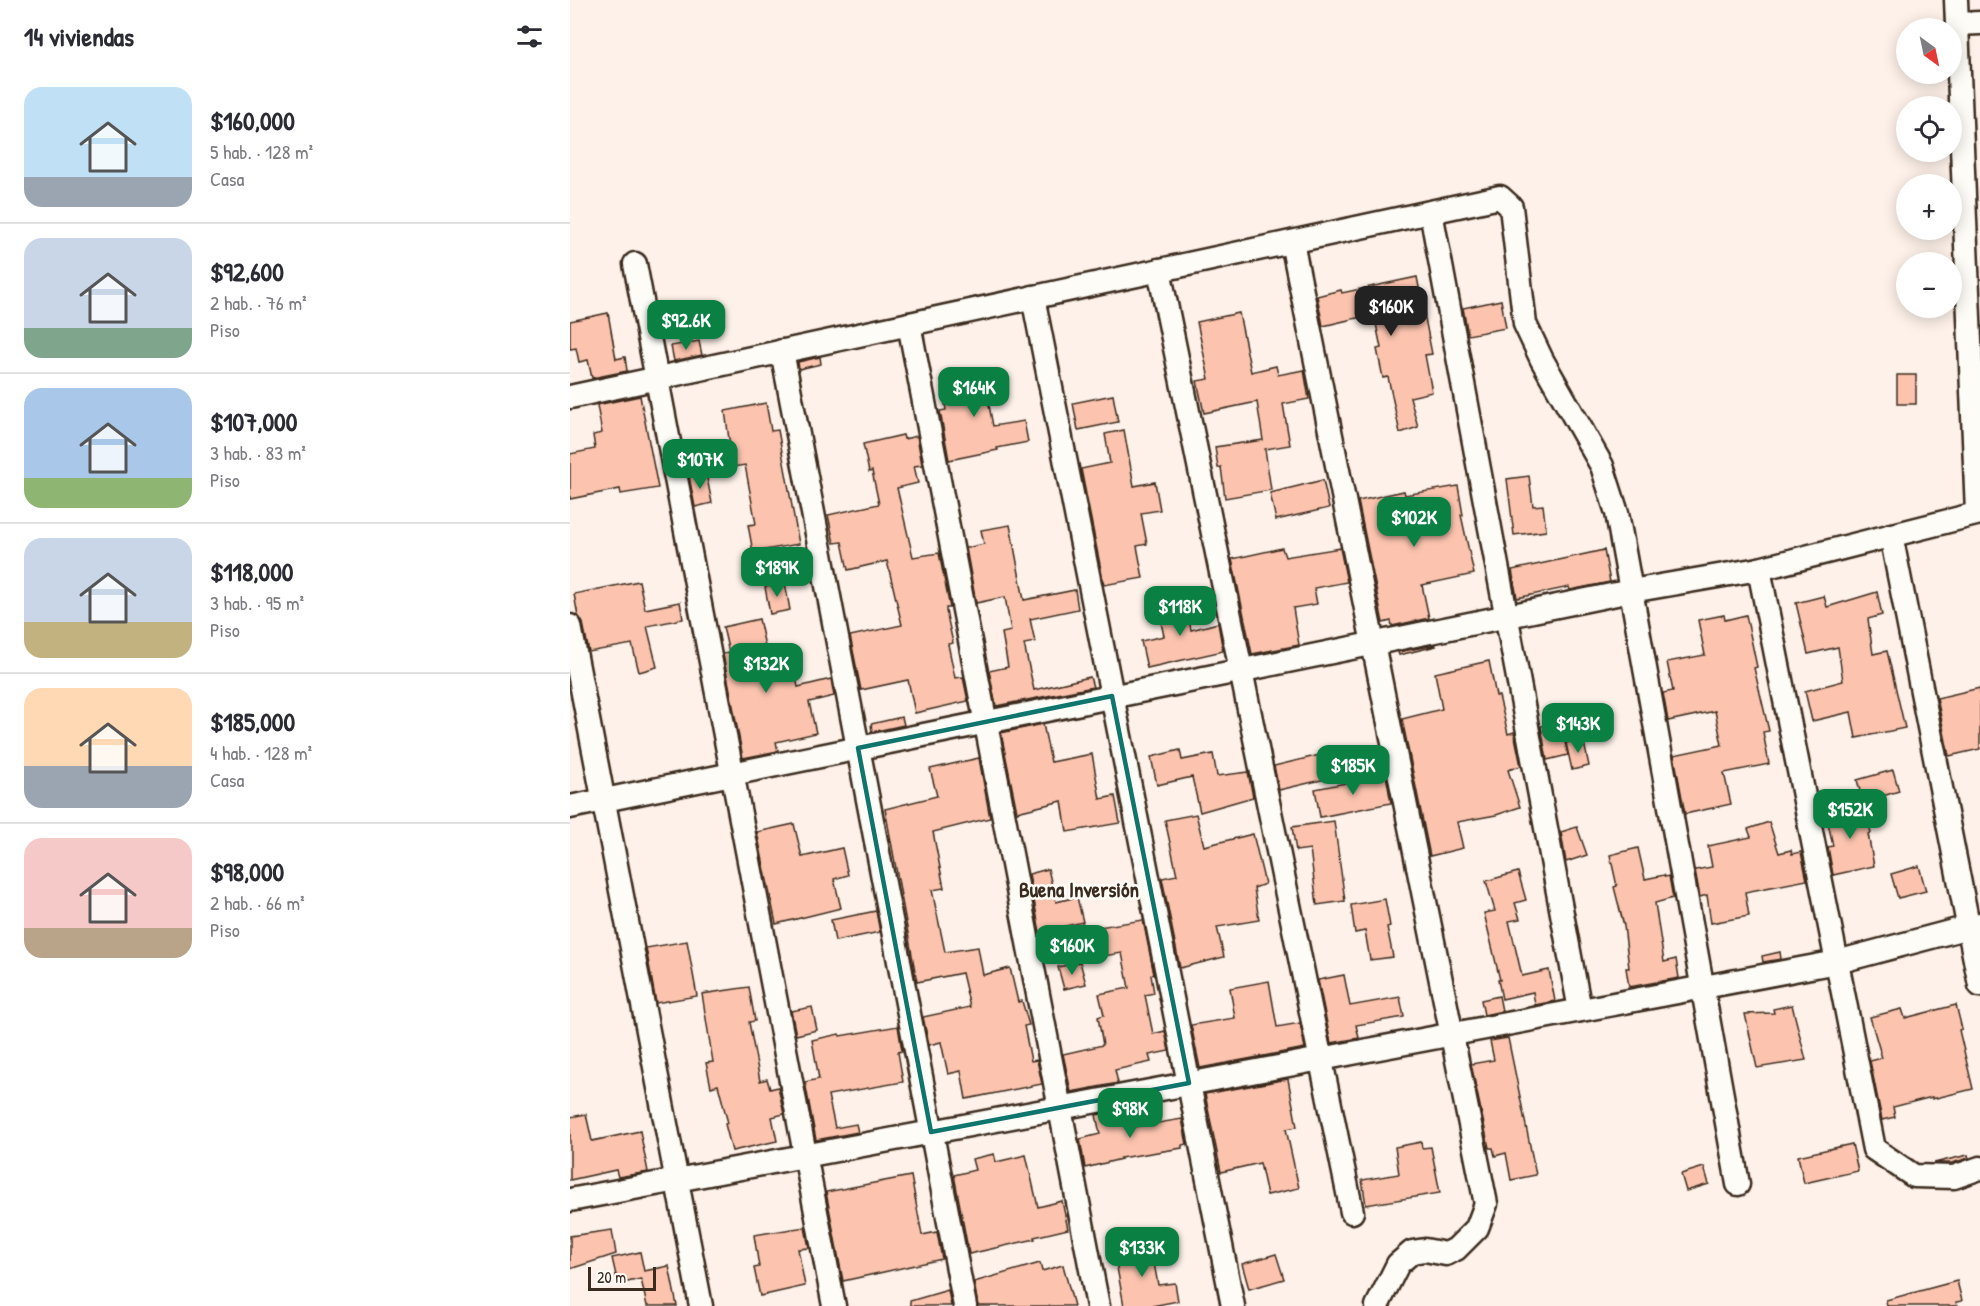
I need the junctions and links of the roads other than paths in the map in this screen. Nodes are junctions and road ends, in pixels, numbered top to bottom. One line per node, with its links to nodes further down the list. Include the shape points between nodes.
1 (1956, 0): 2 (street)
2 (1957, 18)
3 (1980, 23): 4 (street)
4 (1962, 24)
5 (1960, 84): 14 (street)
6 (1431, 212): 7 (street); 17 (street, via 1500,197 1511,207 1525,324 1602,466 1617,513); 18 (street)
7 (1292, 242): 9 (street); 20 (street)
8 (635, 264): 25 (street)
9 (1159, 270): 10 (street); 21 (street)
10 (1033, 297): 11 (street); 22 (street)
11 (909, 324): 12 (street); 23 (street)
12 (782, 351): 13 (street); 24 (street)
13 (570, 397)
14 (1979, 513): 15 (street)
15 (1891, 535): 16 (street); 28 (street)
16 (1759, 569): 17 (street); 29 (street)
17 (1631, 591): 18 (street); 31 (street)
18 (1506, 616): 20 (street); 32 (street)
19 (570, 626): 26 (street)
20 (1373, 644): 21 (street); 33 (street)
21 (1241, 670): 22 (street); 34 (street)
22 (1112, 696): 23 (street); 35 (street)
23 (986, 722): 24 (street); 36 (street)
24 (858, 748): 25 (street); 37 (street)
25 (732, 774): 26 (street); 38 (street)
26 (603, 800): 27 (street); 40 (street)
27 (570, 807)
28 (1974, 926): 29 (street); 30 (street)
29 (1837, 962): 31 (street); 39 (street, via 1874,1149 1914,1176 1954,1177)
30 (1980, 985)
31 (1702, 987): 32 (street); 41 (street)
32 (1580, 1010): 33 (street)
33 (1452, 1034): 34 (street); 49 (street, via 1486,1204 1477,1228 1456,1249 1446,1254 1412,1252 1398,1264)
34 (1320, 1058): 35 (street); 43 (street)
35 (1189, 1083): 36 (street); 48 (street)
36 (1061, 1107): 37 (street); 47 (street)
37 (931, 1132): 38 (street); 46 (street)
38 (805, 1155): 40 (street); 45 (street)
39 (1980, 1167)
40 (677, 1180): 42 (street); 44 (street)
41 (1738, 1184)
42 (570, 1200)
43 (1352, 1212)
44 (701, 1306)
45 (834, 1306)
46 (965, 1306)
47 (1098, 1306)
48 (1233, 1306)
49 (1377, 1306)

